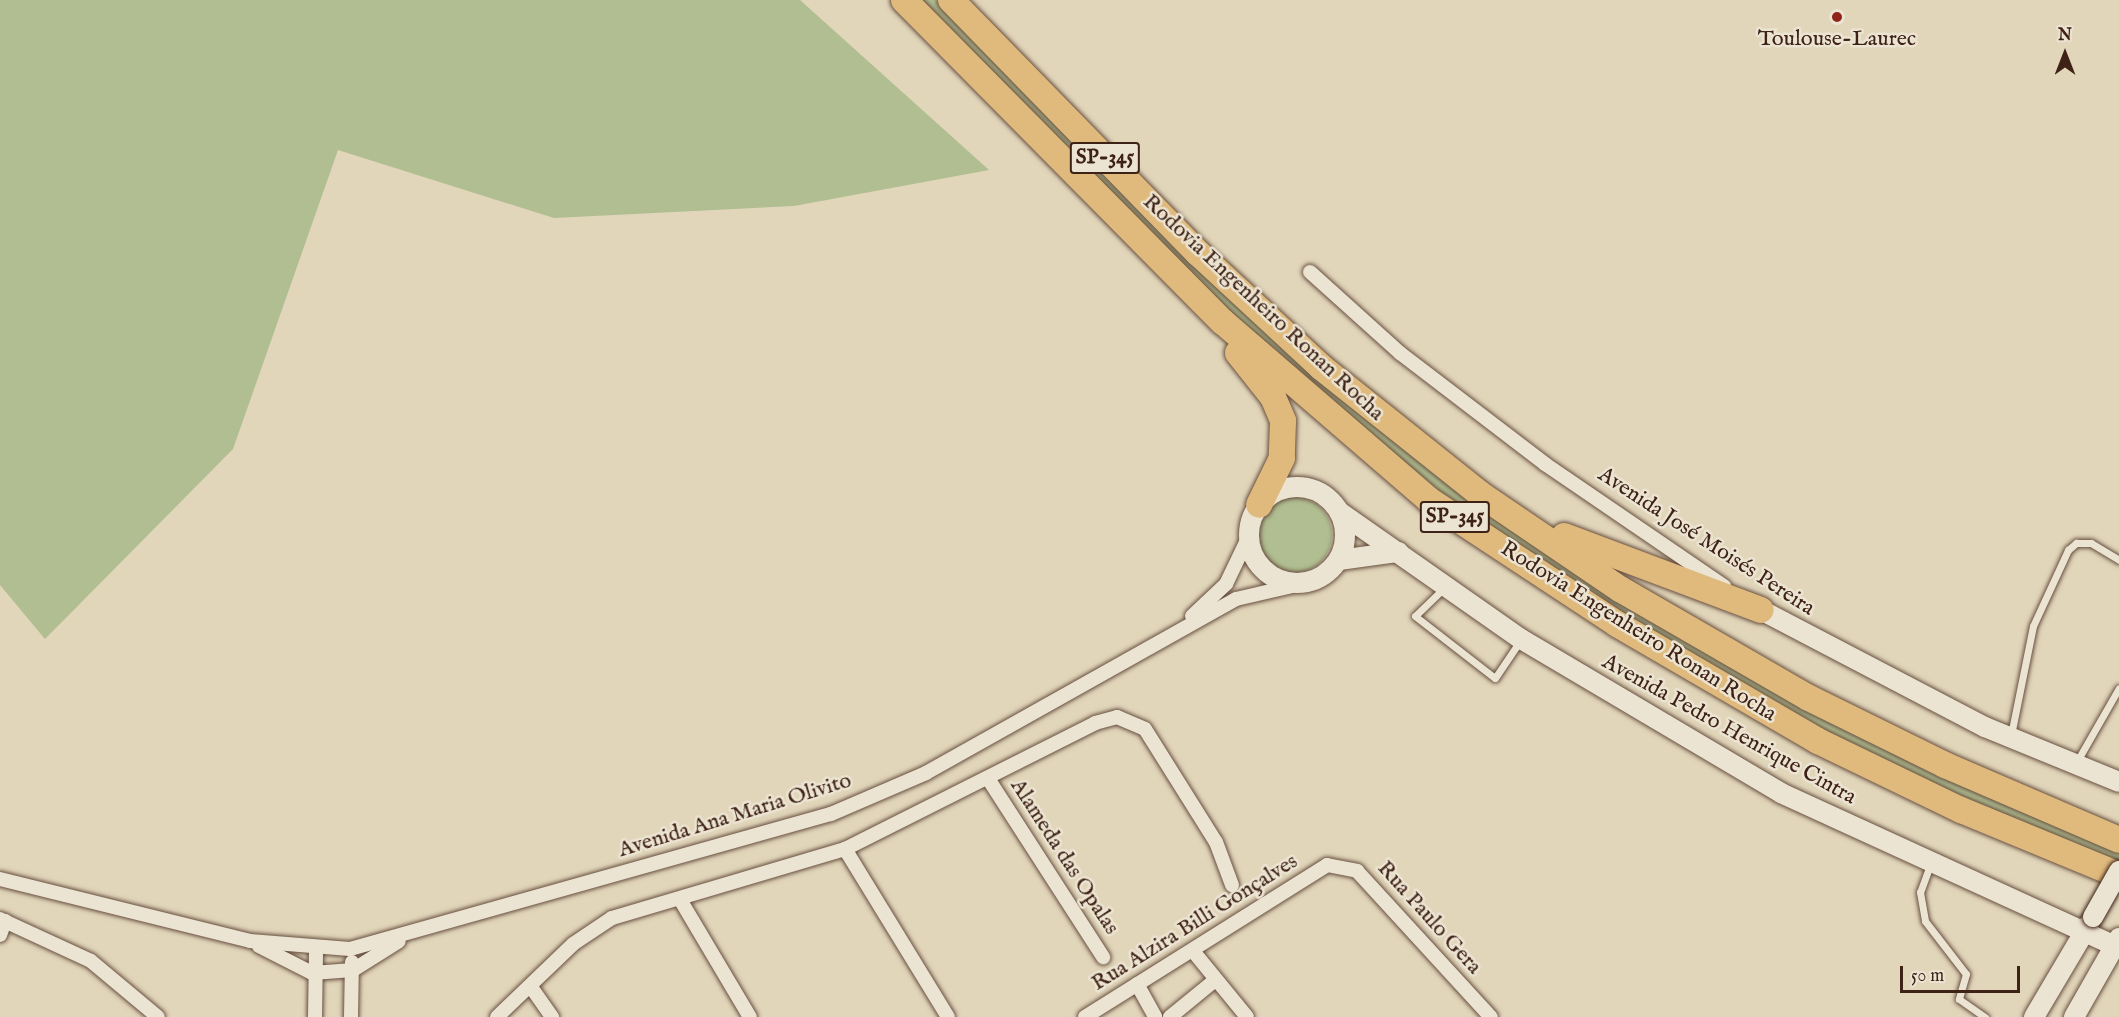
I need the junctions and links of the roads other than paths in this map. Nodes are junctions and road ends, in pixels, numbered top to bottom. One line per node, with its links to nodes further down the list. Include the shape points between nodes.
1 (904, 0): 4 (highway, Rodovia Engenheiro Ronan Rocha / SP-345)
2 (951, 0): 5 (highway, Rodovia Engenheiro Ronan Rocha / SP-345, via 1230,283 1391,426)
3 (1310, 272): 14 (street, Avenida José Moisés Pereira, via 1400,353 1545,464 1636,530)
4 (1176, 276): 6 (highway, via 1279,409 1282,458); 26 (highway, Rodovia Engenheiro Ronan Rocha / SP-345, via 1304,396 1429,500 1617,624 1818,741 1961,810)
5 (1480, 494): 14 (highway, via 1599,552); 22 (highway, Rodovia Engenheiro Ronan Rocha / SP-345, via 1620,589 1809,698 1944,765)
6 (1259, 505): 7 (street, via 1279,491 1302,487 1324,496); 8 (street)
7 (1341, 513): 9 (street, Avenida Pedro Henrique Cintra); 10 (street, via 1346,529)
8 (1249, 536): 12 (street, via 1251,551 1271,576); 15 (street, Avenida Ana Maria Olivito, via 1226,584)
9 (1398, 552): 10 (street); 13 (street, Avenida Pedro Henrique Cintra)
10 (1339, 560): 12 (street, via 1317,580)
11 (2119, 560): 18 (lane, via 2091,543 2076,543 2068,550 2032,626)
12 (1301, 584): 15 (street, Avenida Ana Maria Olivito, via 1236,599)
13 (1447, 586): 16 (street, Avenida Pedro Henrique Cintra); 16 (lane, via 1415,616 1495,678)
14 (1761, 610): 18 (street, Avenida José Moisés Pereira)
15 (1182, 626): 32 (street, Avenida Ana Maria Olivito, via 926,773 831,814 517,899)
16 (1521, 639): 25 (street, Avenida Pedro Henrique Cintra, via 1781,793)
17 (2119, 688): 19 (lane)
18 (2011, 738): 19 (street, Avenida José Moisés Pereira)
19 (2075, 765): 21 (street, Avenida José Moisés Pereira)
20 (989, 780): 23 (street); 28 (street, via 1095,723 1117,717 1134,721 1144,729 1216,842); 39 (street, Alameda das Opalas)
21 (2119, 782)
22 (2119, 840)
23 (845, 849): 29 (street); 52 (street)
24 (1327, 865): 38 (street, Rua Alzira Billi Gonçalves); 57 (street, Rua Paulo Gera, via 1357,871)
25 (1930, 865): 33 (street, Avenida Pedro Henrique Cintra); 58 (lane, via 1920,892 1925,921 1966,974 1959,999)
26 (2119, 873): 33 (street, bridge)
27 (0, 879): 34 (street, Avenida Ana Maria Olivito)
28 (1232, 885)
29 (681, 901): 44 (street, via 612,918 573,944); 51 (street)
30 (2, 920): 31 (street); 45 (street, via 91,961)
31 (0, 935)
32 (409, 935): 36 (street, Avenida Ana Maria Olivito); 40 (street, Avenida Ana Maria Olivito)
33 (2083, 935): 35 (street, Avenida Pedro Henrique Cintra); 59 (street)
34 (249, 941): 37 (street, Avenida Ana Maria Olivito); 41 (street, Avenida Ana Maria Olivito)
35 (2118, 944): 60 (street)
36 (350, 949): 37 (street, Avenida Ana Maria Olivito); 40 (street)
37 (316, 950): 41 (street)
38 (1193, 951): 42 (street); 43 (street, Rua Alzira Billi Gonçalves)
39 (1103, 957)
40 (353, 970): 41 (street, Avenida Ana Maria Olivito); 48 (street)
41 (312, 973): 47 (street)
42 (1214, 981): 55 (street); 56 (street)
43 (1137, 984): 53 (street, Rua Alzira Billi Gonçalves); 54 (street)
44 (531, 987): 49 (street); 50 (street)
45 (143, 1012): 46 (street)
46 (158, 1017)
47 (315, 1017)
48 (351, 1017)
49 (497, 1017)
50 (552, 1017)
51 (750, 1017)
52 (948, 1017)
53 (1085, 1017)
54 (1155, 1017)
55 (1170, 1017)
56 (1247, 1017)
57 (1491, 1017)
58 (1986, 1017)
59 (2034, 1017)
60 (2074, 1017)

